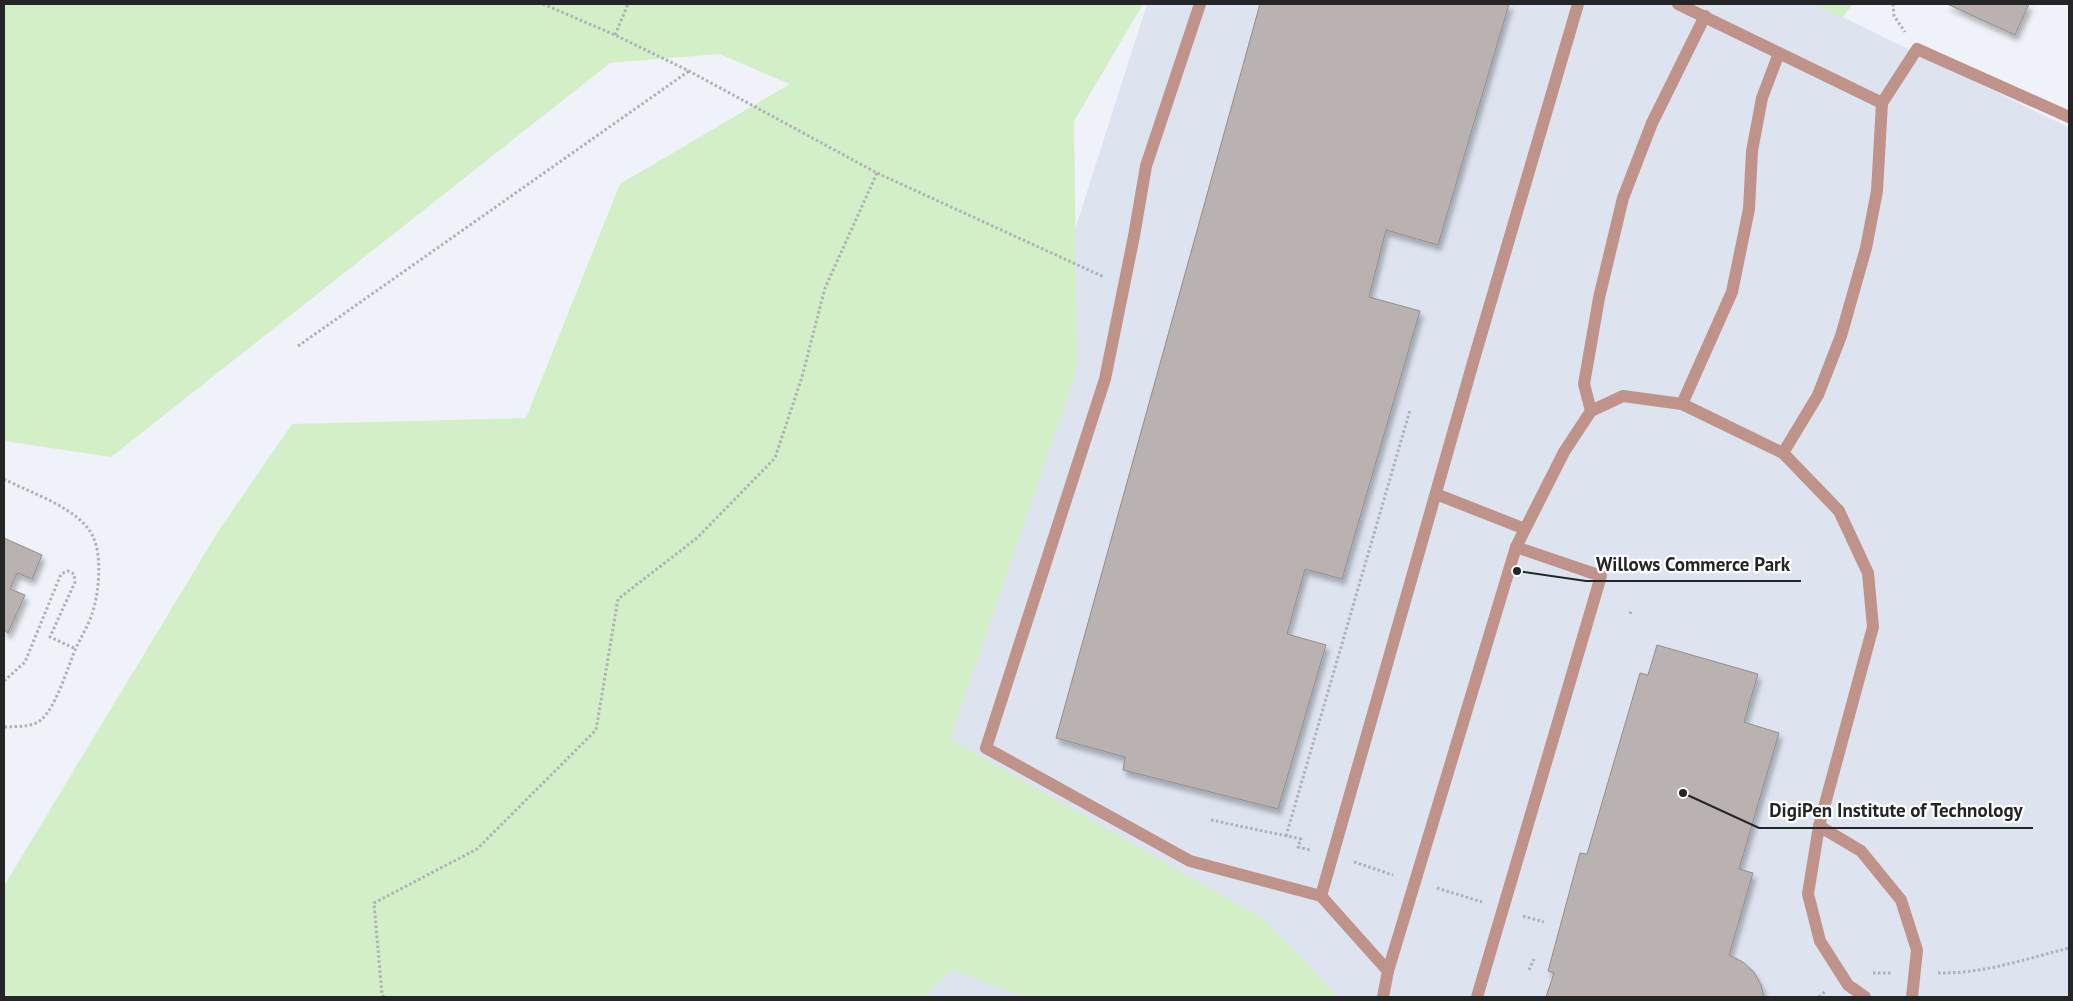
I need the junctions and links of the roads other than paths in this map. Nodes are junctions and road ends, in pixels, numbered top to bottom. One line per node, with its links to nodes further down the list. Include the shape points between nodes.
1 (1200, 4): 15 (lane, via 1146,166 1104,379 986,748 1190,861)
2 (1578, 4): 11 (lane)
3 (1678, 4): 4 (lane)
4 (1705, 16): 5 (lane); 9 (lane, via 1652,123 1623,198 1599,298 1584,384)
5 (1779, 53): 6 (lane); 8 (lane, via 1762,98 1752,151 1749,209 1732,292)
6 (1882, 103): 7 (lane, via 1917,49); 10 (lane, via 1877,191 1866,248 1841,336 1818,395)
7 (2069, 117)
8 (1682, 404): 9 (lane, via 1623,396); 10 (lane)
9 (1591, 411): 12 (lane, via 1564,452)
10 (1783, 452): 14 (lane, via 1839,511 1868,573 1873,627)
11 (1436, 494): 12 (lane); 15 (lane)
12 (1525, 529): 13 (lane)
13 (1516, 547): 16 (lane); 18 (lane, via 1601,576)
14 (1819, 826): 19 (lane, via 1808,894 1820,941 1848,985); 20 (lane, via 1862,851 1901,900 1918,950)
15 (1321, 896): 16 (lane)
16 (1388, 971): 17 (lane)
17 (1383, 997)
18 (1477, 997)
19 (1865, 997)
20 (1912, 997)

